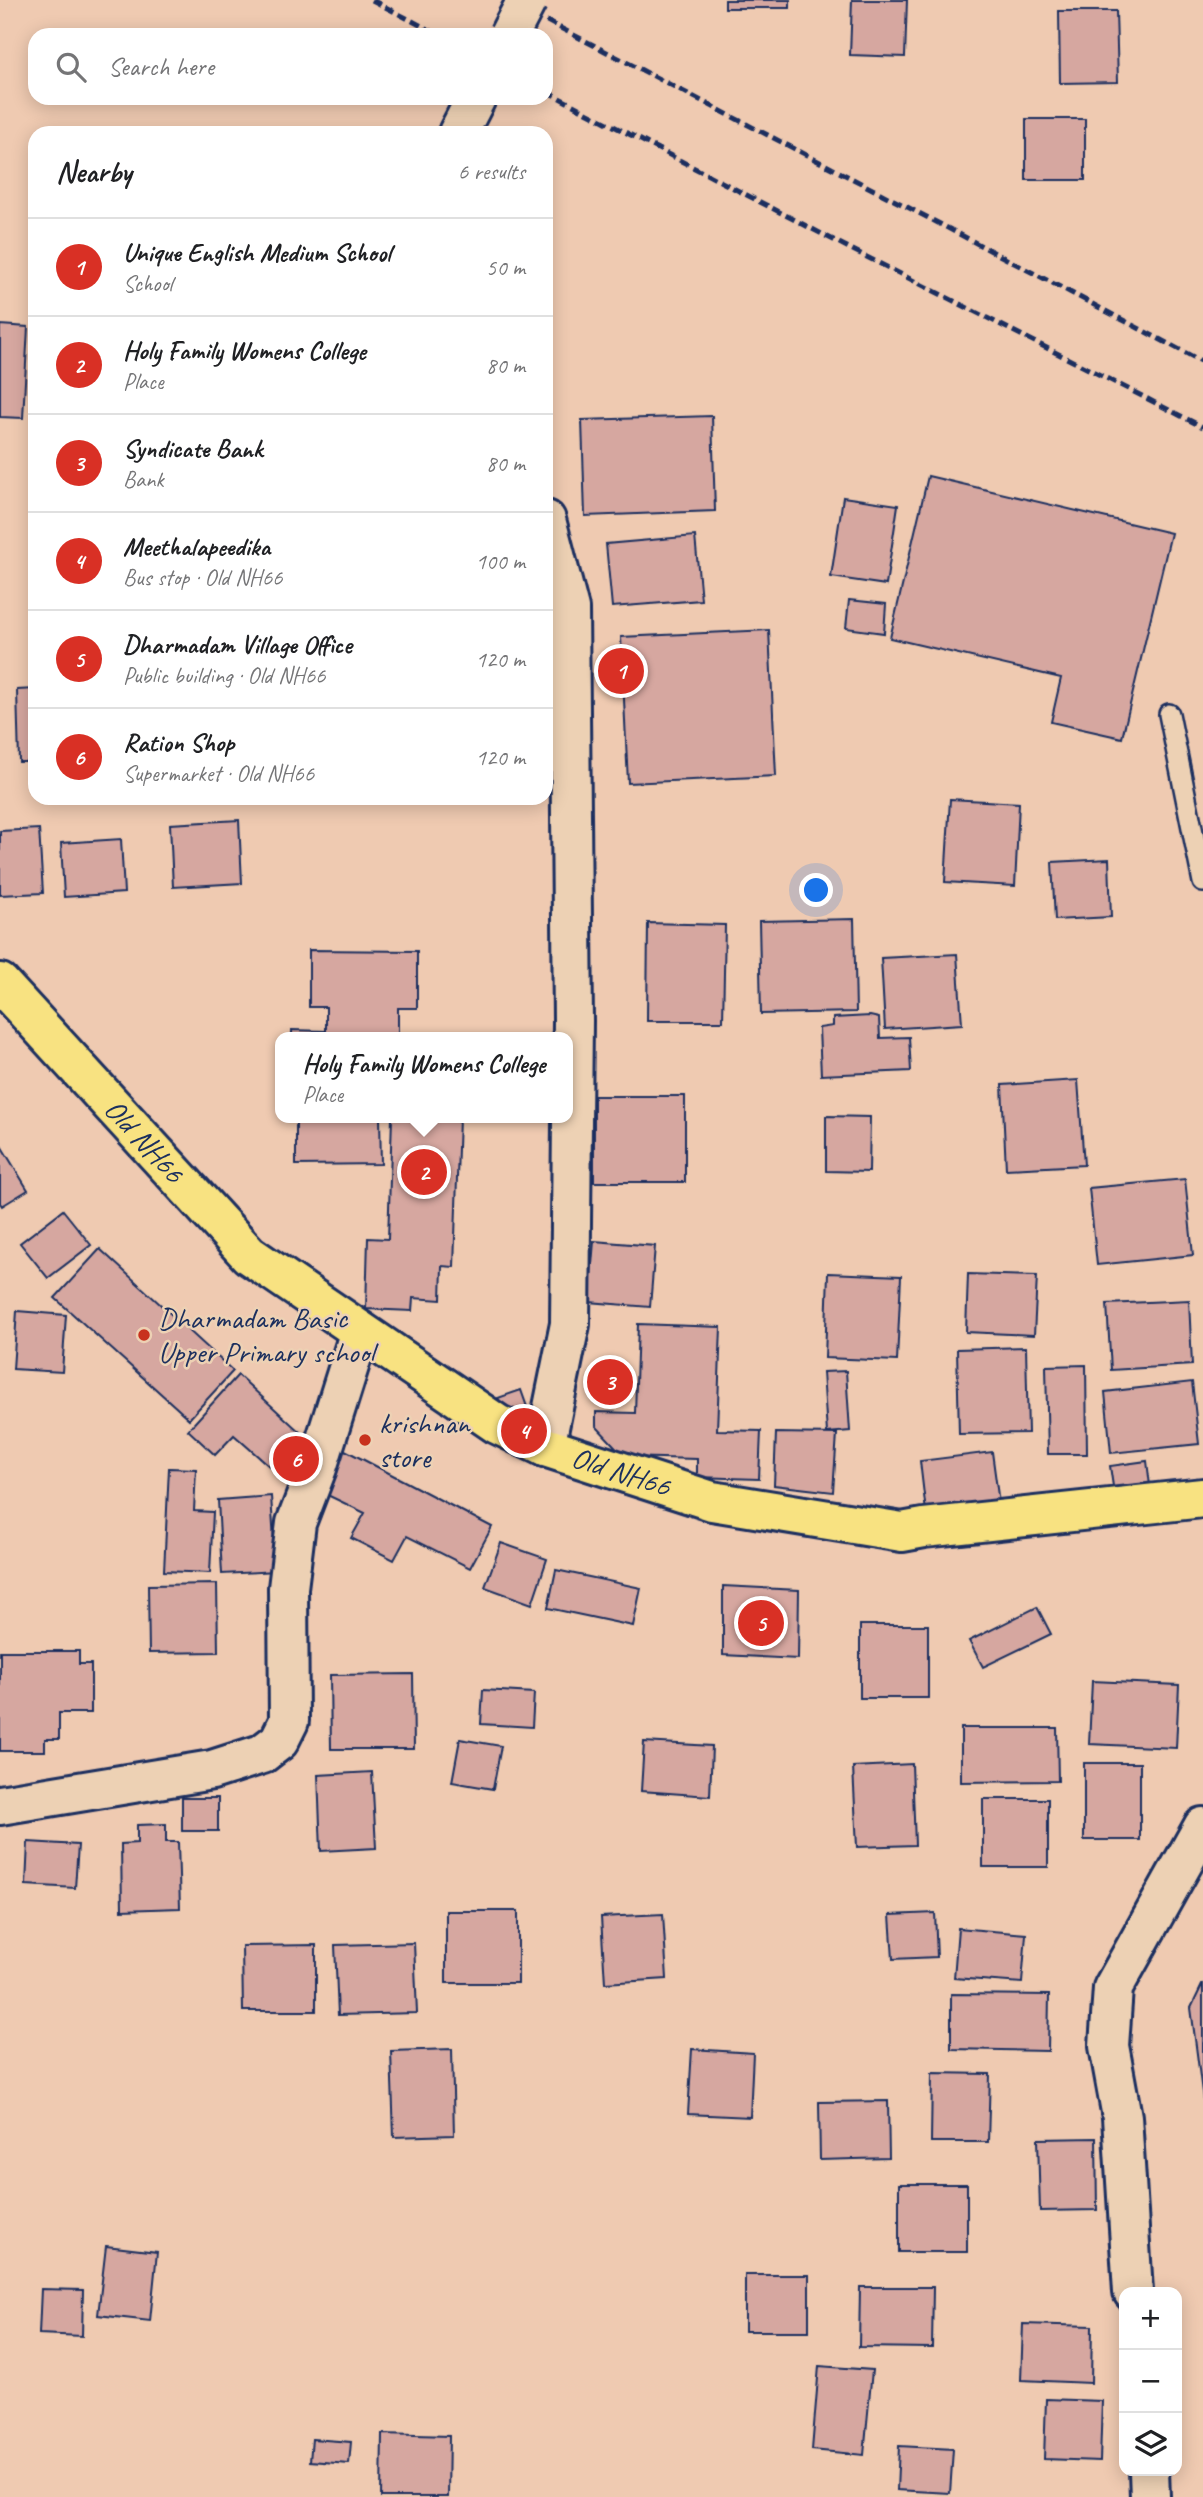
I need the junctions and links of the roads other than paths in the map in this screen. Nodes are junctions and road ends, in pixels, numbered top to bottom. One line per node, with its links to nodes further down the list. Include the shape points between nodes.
1 (527, 0): 2 (street, bridge)
2 (513, 28)
3 (472, 105): 4 (street)
4 (462, 126)
5 (553, 547): 9 (street, via 569,609)
6 (1169, 714): 7 (lane)
7 (1203, 882)
8 (0, 983): 11 (main road, Old NH66, via 249,1255)
9 (573, 1032)
10 (572, 1123): 12 (street, via 570,1324)
11 (360, 1331): 12 (main road, Old NH66, via 497,1424); 14 (street, via 296,1523 288,1588 289,1721 279,1741 262,1754 212,1770)
12 (545, 1447): 13 (main road, Old NH66, via 712,1501 902,1532)
13 (1202, 1498)
14 (0, 1805)
15 (1203, 1827): 16 (street, via 1113,1988 1109,2046 1122,2117)
16 (1133, 2287)
17 (1149, 2476): 18 (street)
18 (1150, 2497)

